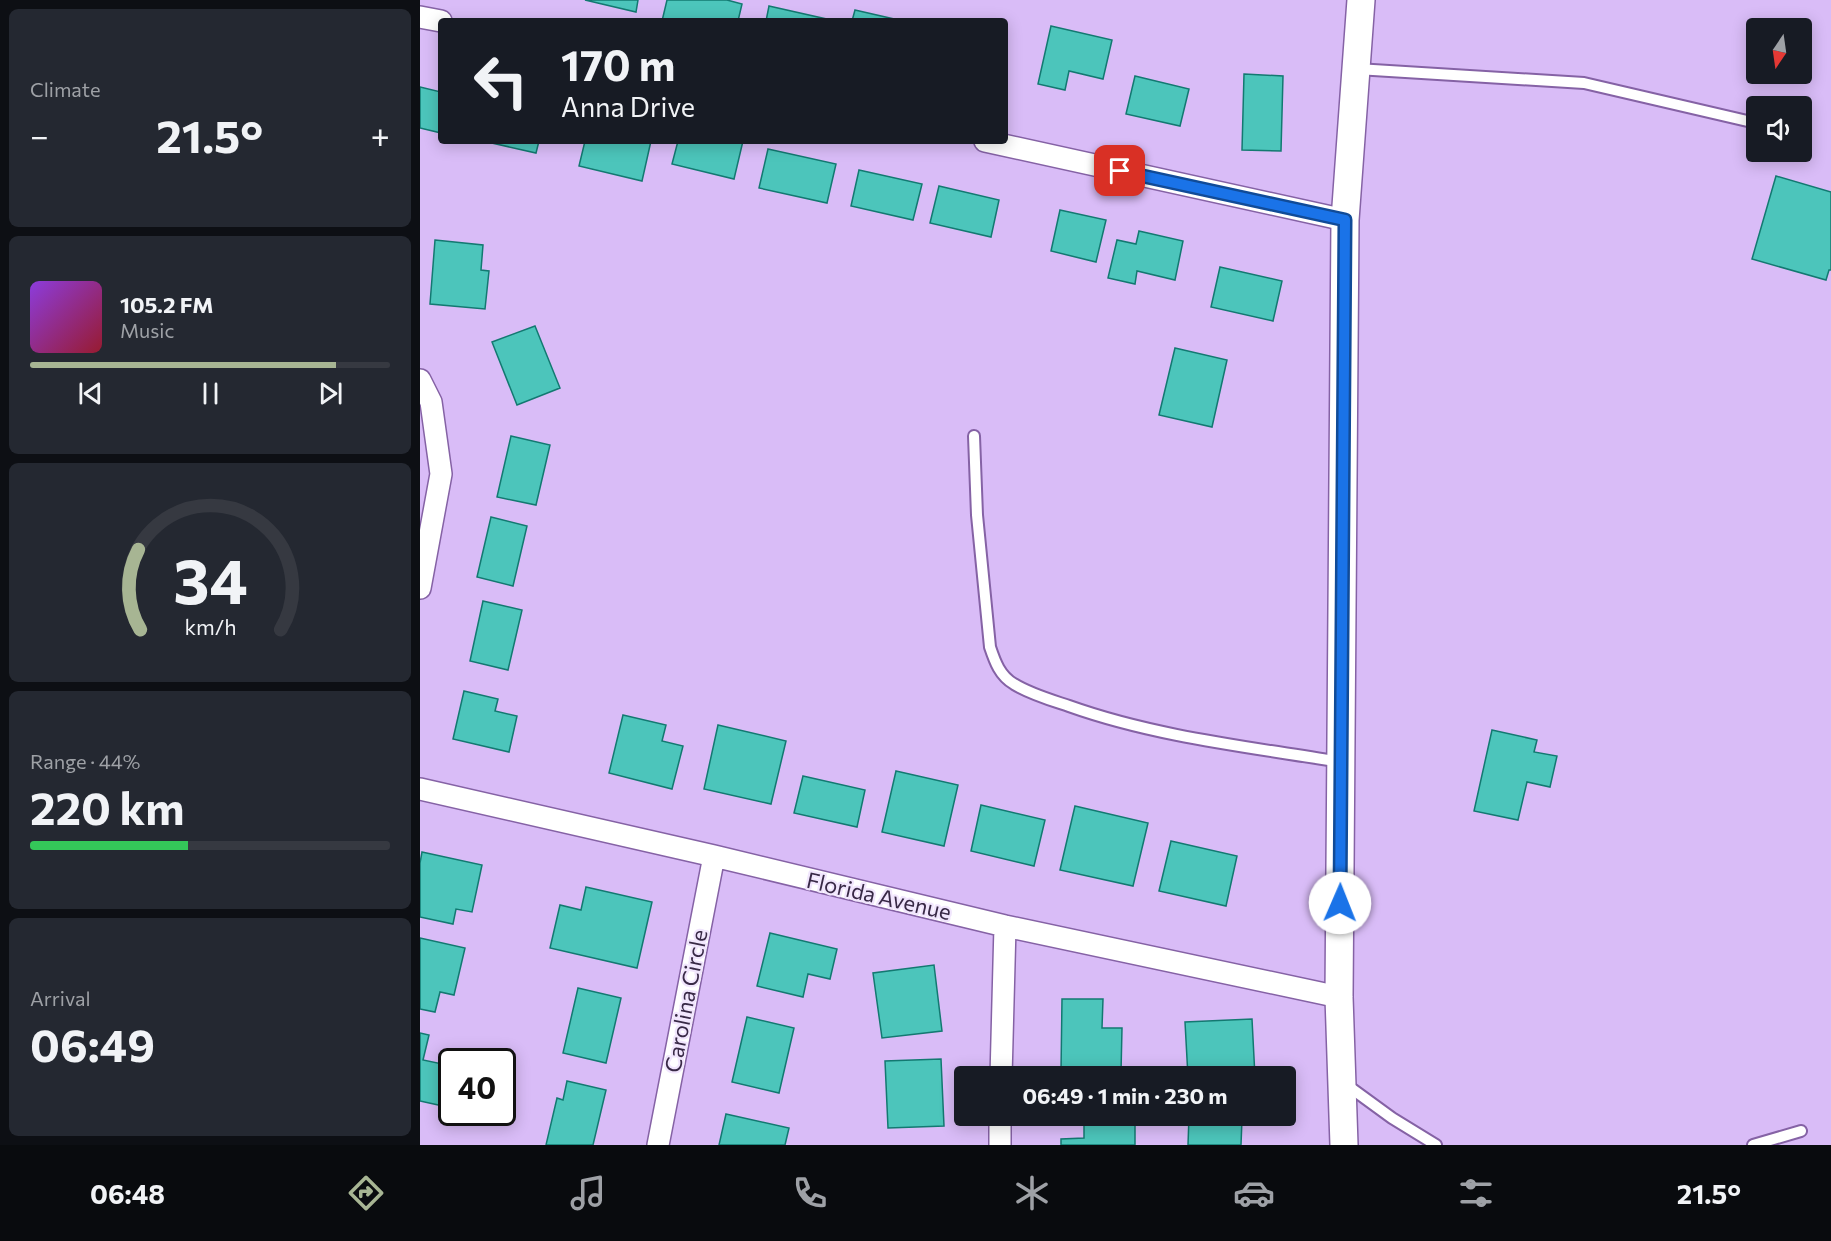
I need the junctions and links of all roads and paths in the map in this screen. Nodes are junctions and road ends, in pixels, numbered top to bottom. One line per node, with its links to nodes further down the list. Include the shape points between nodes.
1 (1361, 0): 4 (street)
2 (420, 17): 3 (street)
3 (438, 20)
4 (1356, 69): 5 (lane, via 1584,83); 7 (street)
5 (1746, 121)
6 (999, 144): 7 (street)
7 (1345, 220): 11 (street)
8 (420, 380): 10 (street, via 431,402 441,474)
9 (974, 436): 11 (lane, via 990,647 997,668 1013,684 1091,714 1176,735)
10 (420, 588)
11 (1341, 762): 15 (street)
12 (420, 789): 13 (street, Florida Avenue)
13 (714, 856): 14 (street, Florida Avenue); 20 (street, Carolina Circle)
14 (1005, 926): 15 (street, Florida Avenue); 16 (street)
15 (1339, 997): 17 (street)
16 (1001, 1066)
17 (1342, 1081): 22 (street); 23 (lane)
18 (1000, 1126): 21 (street)
19 (1801, 1131): 24 (lane)
20 (658, 1145)
21 (1000, 1145)
22 (1344, 1145)
23 (1436, 1145)
24 (1753, 1145)

